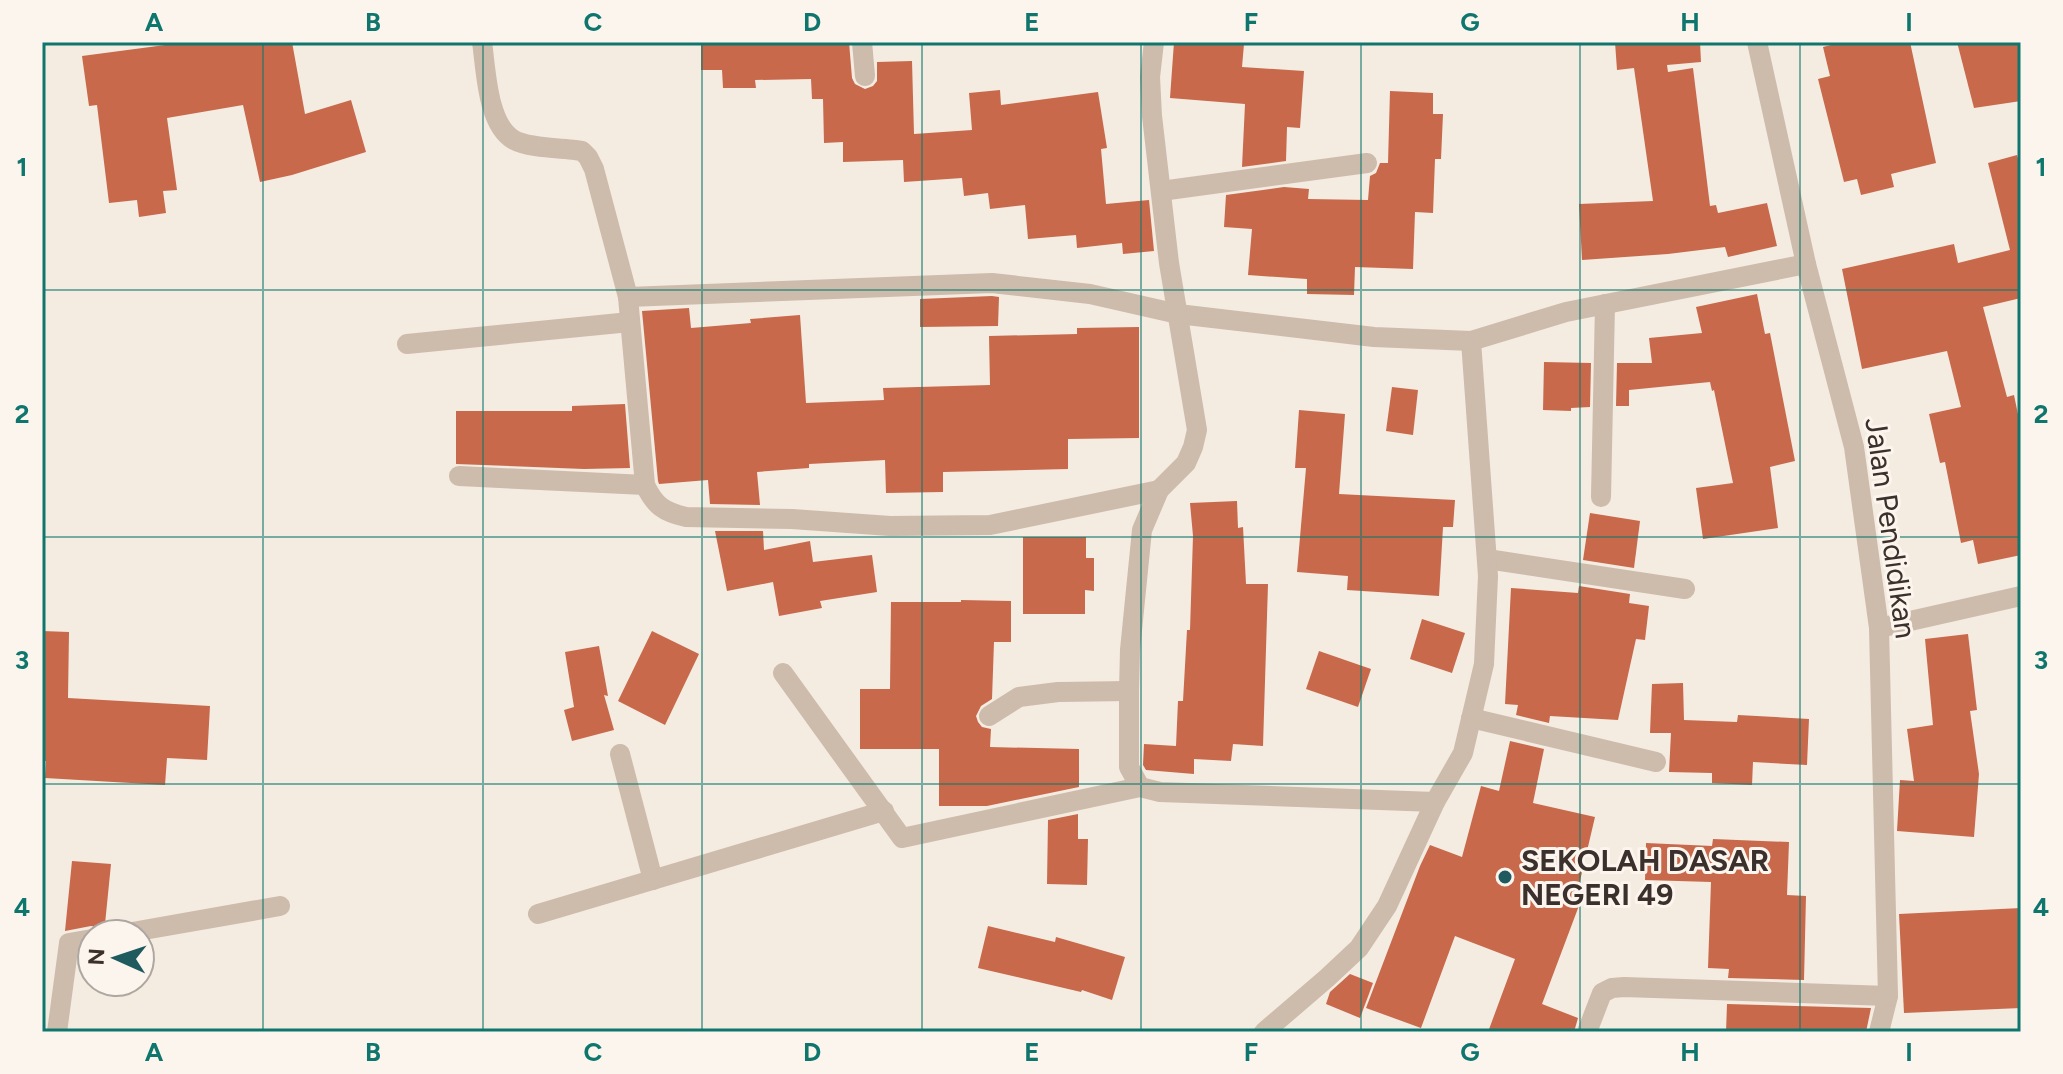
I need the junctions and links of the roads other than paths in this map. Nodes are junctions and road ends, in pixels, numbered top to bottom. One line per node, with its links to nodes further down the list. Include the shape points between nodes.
1 (482, 42): 9 (street, via 491,104 503,130 514,140 582,151 588,157)
2 (862, 42): 5 (street)
3 (1154, 42): 7 (street, via 1150,77)
4 (1757, 42): 8 (street, Jalan Pendidikan)
5 (865, 76)
6 (1367, 163): 7 (street)
7 (1161, 191): 11 (street)
8 (1806, 264): 10 (street); 22 (street, Jalan Pendidikan, via 1854,447)
9 (628, 297): 11 (street, via 992,283 1090,294); 12 (street)
10 (1605, 304): 13 (street); 18 (street)
11 (1178, 314): 13 (street, via 1374,337); 17 (street, via 1197,430 1186,463)
12 (630, 322): 14 (street); 16 (street)
13 (1471, 341): 19 (street)
14 (407, 344)
15 (459, 476): 16 (street)
16 (645, 485): 17 (street, via 664,511 686,517 890,526 990,525)
17 (1159, 490): 24 (street, via 1142,530)
18 (1601, 497)
19 (1487, 559): 20 (street); 26 (street, via 1484,664)
20 (1685, 589)
21 (2021, 596): 22 (street)
22 (1879, 628): 37 (street, Jalan Pendidikan)
23 (783, 673): 31 (street)
24 (1129, 691): 25 (street, via 1019,697); 29 (street, via 1129,767)
25 (989, 716)
26 (1471, 718): 28 (street); 30 (street, via 1463,753)
27 (620, 754): 32 (street)
28 (1656, 762)
29 (1140, 787): 30 (street); 31 (street, via 902,838)
30 (1435, 802): 39 (street, via 1387,906 1359,948)
31 (884, 811): 32 (street)
32 (653, 880): 34 (street)
33 (280, 906): 35 (street)
34 (538, 914)
35 (156, 928)
36 (76, 942): 38 (street, via 69,943)
37 (1888, 996): 40 (street, via 1612,988 1602,993); 41 (street, Jalan Pendidikan)
38 (57, 1032)
39 (1264, 1032)
40 (1587, 1032)
41 (1879, 1032)

